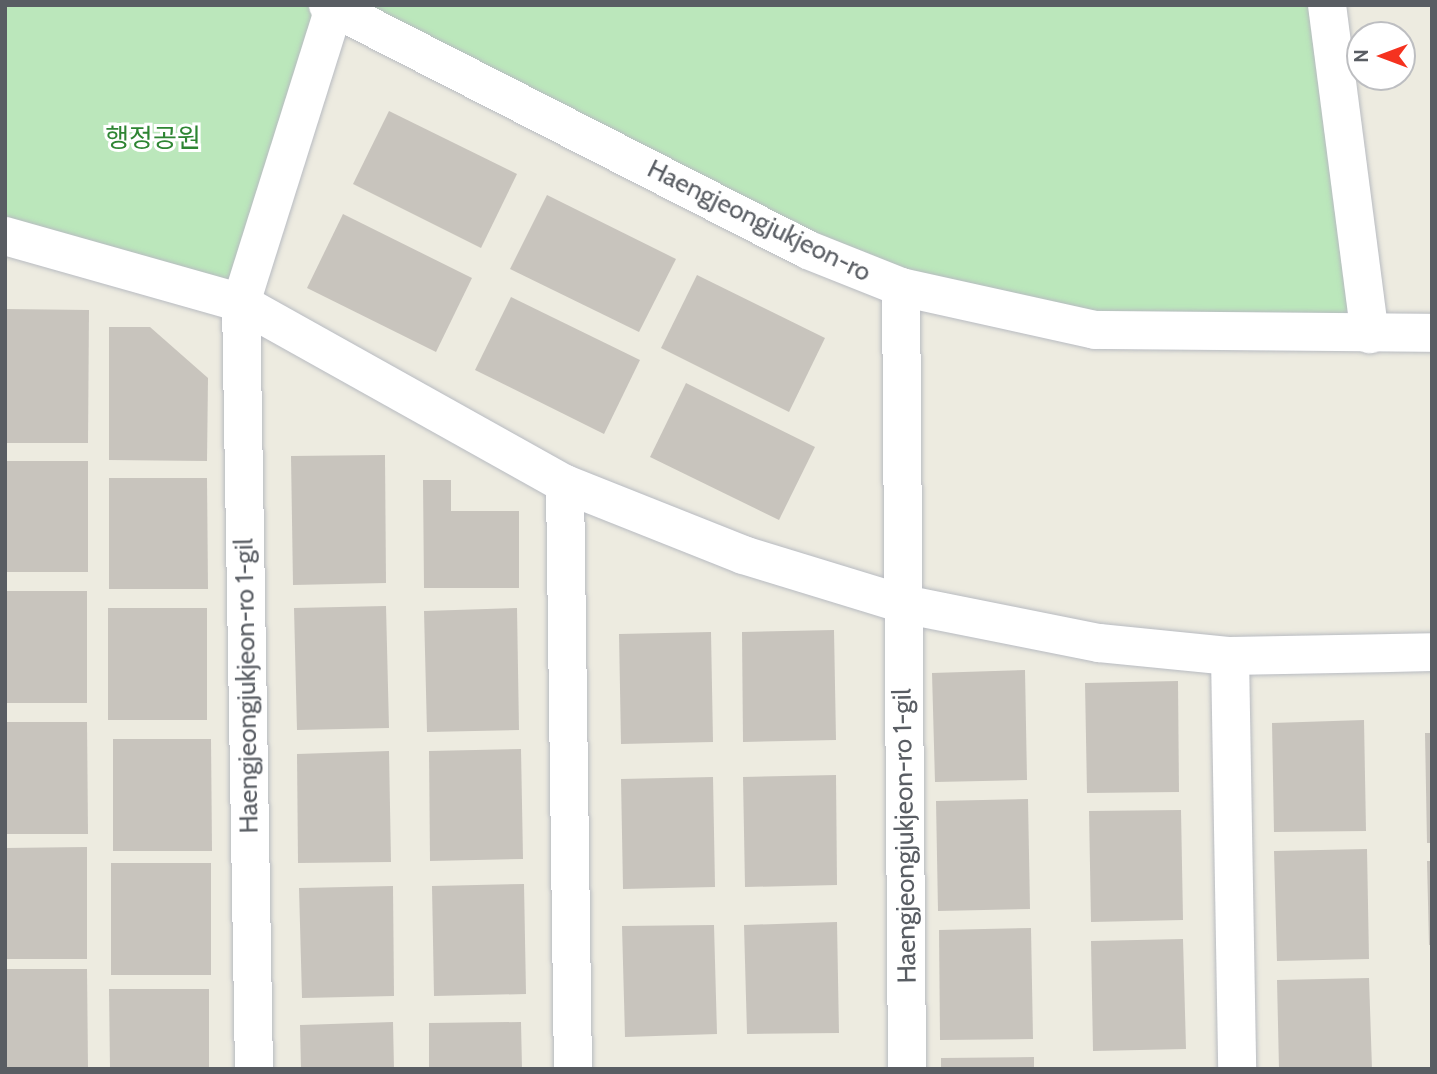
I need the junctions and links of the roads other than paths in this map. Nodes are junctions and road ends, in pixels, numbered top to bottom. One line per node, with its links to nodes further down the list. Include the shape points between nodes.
1 (1327, 5): 7 (street)
2 (332, 6): 4 (street, Haengjeongjukjeon-ro, via 808,250); 5 (street, Haengjeongjukjeon-ro 1-gil)
3 (5, 236): 5 (street)
4 (901, 287): 7 (street, Haengjeongjukjeon-ro, via 1095,330); 9 (street, Haengjeongjukjeon-ro 1-gil)
5 (241, 303): 8 (street); 12 (street, Haengjeongjukjeon-ro 1-gil)
6 (1432, 333): 7 (street, Haengjeongjukjeon-ro)
7 (1370, 334)
8 (565, 484): 9 (street, via 743,555); 13 (street)
9 (902, 604): 11 (street, via 1100,643); 14 (street, Haengjeongjukjeon-ro 1-gil)
10 (1432, 652): 11 (street)
11 (1230, 656): 15 (street)
12 (254, 1069)
13 (573, 1069)
14 (907, 1069)
15 (1237, 1069)

